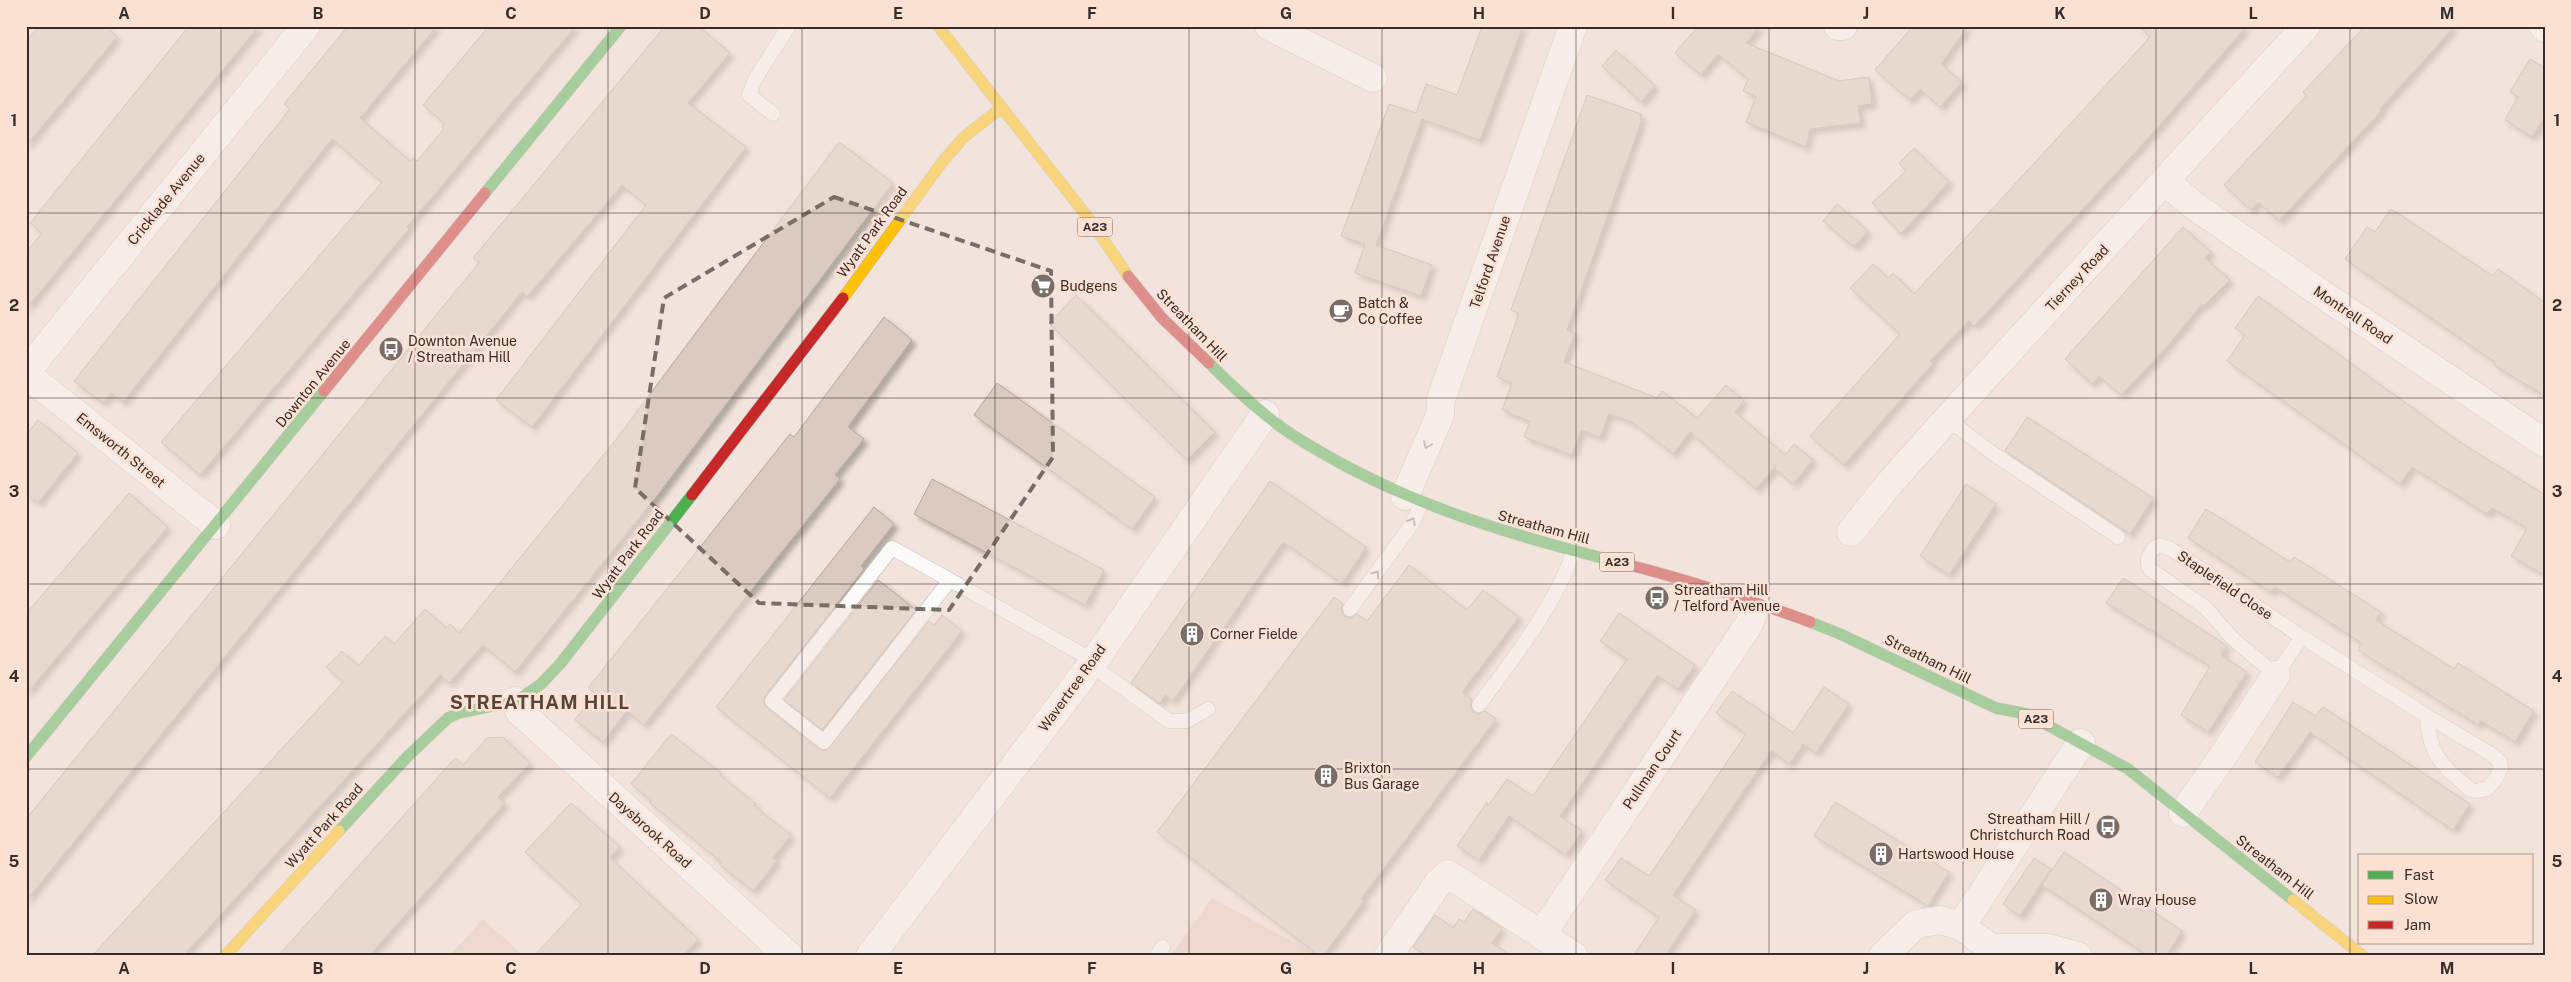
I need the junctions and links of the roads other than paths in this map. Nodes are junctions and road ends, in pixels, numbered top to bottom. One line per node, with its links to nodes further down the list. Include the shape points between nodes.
1 (306, 26): 14 (street, Cricklade Avenue)
2 (621, 26): 19 (main road, Downton Avenue)
3 (789, 26): 12 (lane, via 755,79 749,95)
4 (938, 26): 11 (main road, Streatham Hill / A23)
5 (1269, 26): 10 (street)
6 (1573, 26): 18 (street, Telford Avenue, one-way to 18, via 1441,399 1440,415)
7 (1838, 26): 8 (street)
8 (1843, 26)
9 (2306, 26): 13 (street, Tierney Road)
10 (1373, 78)
11 (1001, 108): 15 (main road, Streatham Hill / A23, via 1162,318); 29 (main road, Wyatt Park Road, via 964,137 948,155 821,328 560,664 532,692)
12 (773, 114)
13 (2165, 182): 16 (street, Tierney Road); 17 (street, Montrell Road, via 2308,285)
14 (26, 373): 19 (street, Emsworth Street)
15 (1265, 414): 18 (main road, Streatham Hill / A23, via 1316,450); 27 (street, Wavertree Road)
16 (1947, 419): 20 (street, Tierney Road); 21 (lane)
17 (2545, 443)
18 (1413, 499): 22 (main road, Streatham Hill / A23, via 1469,521); 25 (lane, one-way to 18, via 1412,524)
19 (216, 525): 34 (main road, Downton Avenue)
20 (1851, 532)
21 (2118, 537)
22 (1574, 552): 24 (main road, Streatham Hill / A23, via 1660,572); 30 (lane, via 1558,593 1545,614)
23 (950, 580): 23 (lane, via 892,548 772,701 824,742); 27 (lane)
24 (1758, 602): 33 (main road, Streatham Hill / A23, via 1840,634 1996,708 2027,714); 37 (street, Pullman Court, via 1745,630)
25 (1350, 609)
26 (2302, 637): 28 (lane); 28 (lane, Staplefield Close, via 2171,549 2159,545 2149,555 2150,570 2206,608 2232,638); 32 (lane, Staplefield Close)
27 (1092, 663): 31 (lane, via 1169,721 1187,721); 40 (street, Wavertree Road)
28 (2276, 675): 35 (street)
29 (516, 701): 38 (main road, Wyatt Park Road, via 459,713 438,726); 39 (street, Daysbrook Road, via 519,711)
30 (1478, 705)
31 (1208, 709)
32 (2427, 716): 32 (lane, Staplefield Close, via 2497,758 2500,768 2487,789 2471,790 2440,760 2428,738)
33 (2081, 743): 35 (main road, Streatham Hill / A23, via 2128,769); 36 (street)
34 (26, 757)
35 (2183, 813): 45 (main road, Streatham Hill / A23)
36 (1962, 926): 43 (street, via 1940,920 1916,924); 44 (street, via 1991,948 2048,948)
37 (1542, 934): 41 (street, via 1448,874 1438,882); 42 (street)
38 (225, 956)
39 (789, 956)
40 (870, 956)
41 (1388, 956)
42 (1574, 956)
43 (1883, 956)
44 (2078, 956)
45 (2363, 956)

